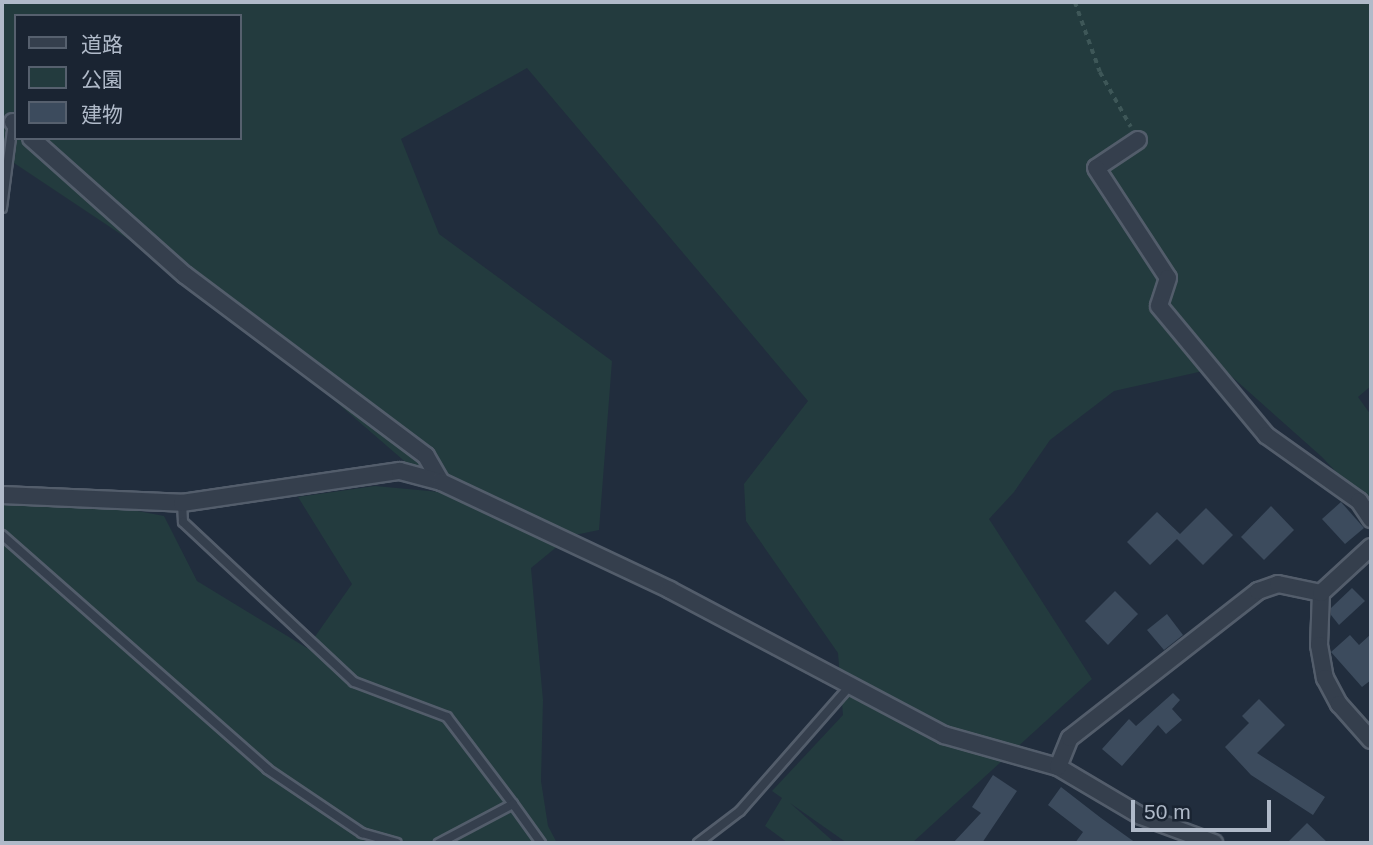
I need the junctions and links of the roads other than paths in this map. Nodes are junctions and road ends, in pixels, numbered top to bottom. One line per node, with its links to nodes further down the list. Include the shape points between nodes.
1 (14, 123): 4 (lane)
2 (33, 140): 5 (street, via 185,275 426,456)
3 (1138, 140): 8 (street, via 1096,168 1168,278 1159,306 1266,435 1359,501)
4 (2, 208)
5 (441, 482): 7 (street, via 400,471); 12 (street, via 670,590)
6 (2, 495): 7 (street)
7 (182, 503): 15 (lane, via 183,522 354,682 447,717)
8 (1371, 519)
9 (2, 535): 16 (lane, via 267,769 362,833)
10 (1371, 547): 11 (street)
11 (1321, 593): 13 (street, via 1319,645 1325,678 1339,704); 14 (street, via 1278,584 1258,591 1070,738)
12 (848, 688): 14 (street, via 944,735); 19 (lane, via 740,811)
13 (1371, 740)
14 (1058, 768): 20 (street, via 1141,816)
15 (513, 804): 17 (lane); 18 (lane)
16 (397, 843)
17 (439, 843)
18 (541, 843)
19 (698, 843)
20 (1214, 843)

